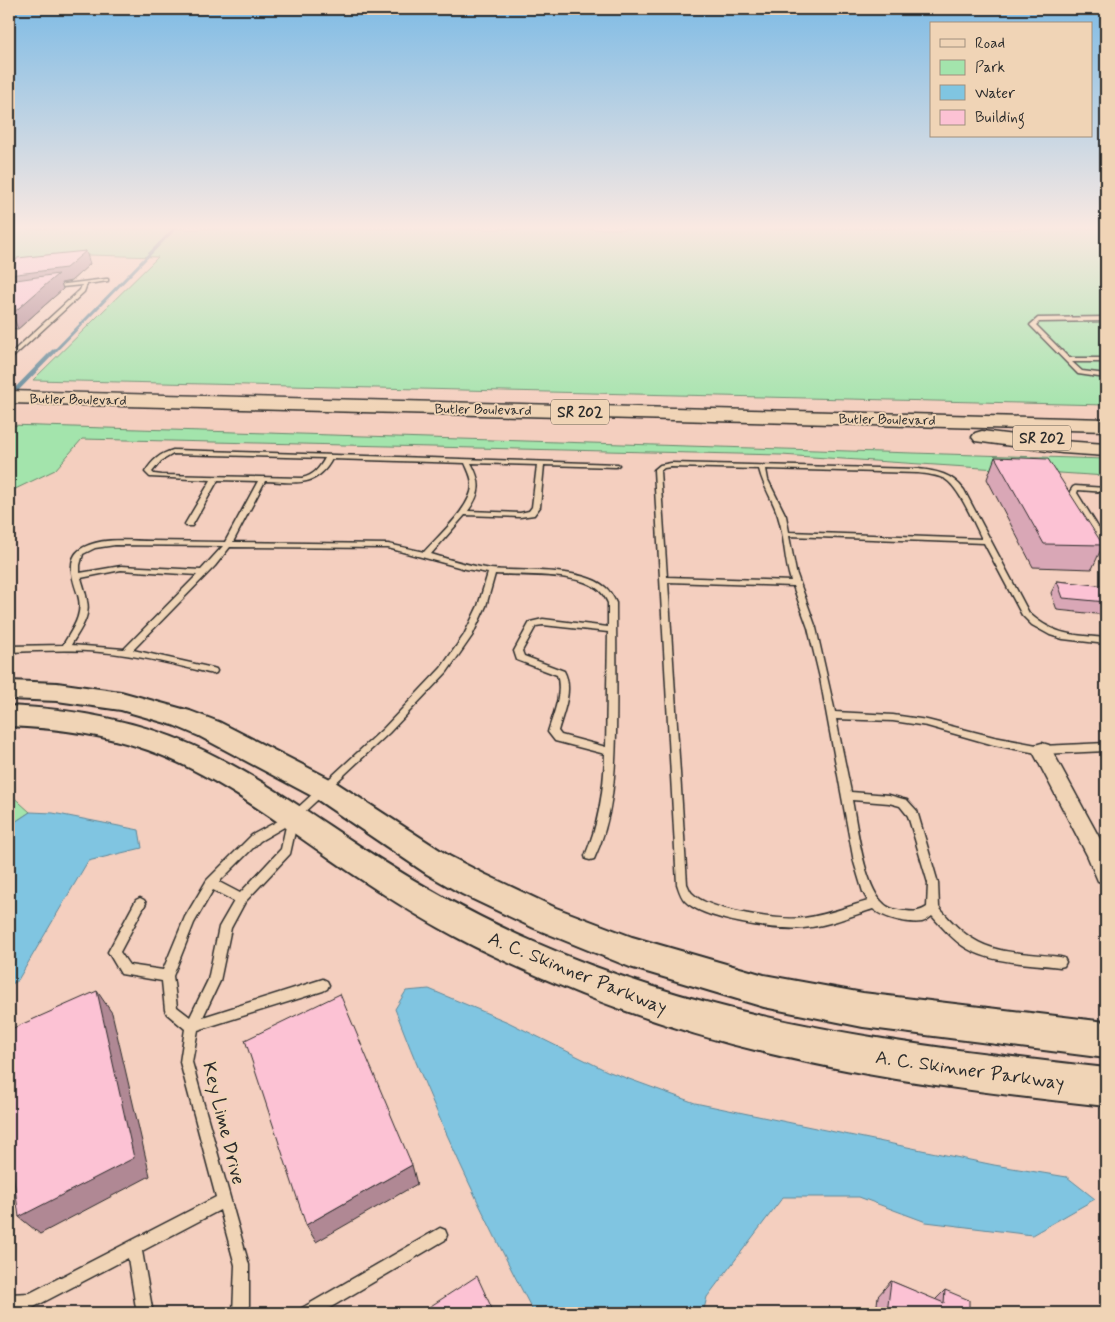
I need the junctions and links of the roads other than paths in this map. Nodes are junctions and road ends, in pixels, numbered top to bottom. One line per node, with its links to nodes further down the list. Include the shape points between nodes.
1 (82, 291): 3 (lane)
2 (1106, 319): 4 (lane, via 1038,320 1033,325)
3 (9, 358)
4 (1067, 360): 5 (lane); 6 (lane, via 1080,373)
5 (1106, 360)
6 (1106, 376)
7 (9, 397): 9 (highway, Butler Boulevard / SR 202)
8 (9, 413): 10 (highway, Butler Boulevard / SR 202)
9 (1106, 425)
10 (978, 436): 11 (highway, Butler Boulevard / SR 202); 12 (highway)
11 (1106, 440)
12 (1106, 450)
13 (329, 457): 14 (lane); 18 (lane, via 173,452 160,458 148,472 162,477); 19 (lane, via 321,472 313,478)
14 (467, 461): 15 (lane); 21 (lane, via 474,475 476,490)
15 (541, 463): 16 (lane); 21 (lane, via 536,507 531,513)
16 (616, 466)
17 (762, 467): 23 (lane, via 782,516); 24 (lane, via 918,471 948,477 956,482); 31 (lane, via 671,465 657,470)
18 (216, 478): 19 (lane); 22 (lane)
19 (262, 478): 25 (lane)
20 (1106, 490): 26 (lane, via 1075,488 1073,493)
21 (462, 513): 27 (lane)
22 (188, 524)
23 (785, 534): 24 (lane); 32 (lane)
24 (986, 541): 34 (lane, via 1026,615 1038,628 1050,634)
25 (227, 546): 27 (lane, via 388,546); 29 (lane); 30 (lane, via 98,544 86,548 77,558)
26 (1106, 546)
27 (427, 554): 28 (lane)
28 (492, 571): 33 (lane, via 570,577 595,584 606,590 612,603); 45 (lane, via 482,606 468,636 444,670 386,731)
29 (203, 573): 30 (lane, via 121,568); 37 (lane)
30 (76, 576): 35 (lane, via 84,606 81,620)
31 (663, 579): 32 (lane); 53 (lane, via 682,884 689,899 703,907 752,920 802,923 838,916)
32 (797, 584): 40 (lane, via 812,628)
33 (612, 630): 44 (lane); 44 (lane, via 543,622 533,624 518,651 520,658 560,673 564,678 553,732 558,738)
34 (1106, 641)
35 (65, 648): 36 (lane); 37 (lane)
36 (9, 649)
37 (126, 652): 38 (lane)
38 (213, 671)
39 (9, 690): 45 (main road, via 91,696 166,714 210,729)
40 (832, 715): 43 (lane, via 927,723); 46 (lane)
41 (9, 716): 47 (main road, A. C. Skinner Parkway, via 87,724 148,740 206,764)
42 (1106, 746): 43 (lane)
43 (1042, 750): 49 (street)
44 (610, 752): 48 (lane, via 608,803)
45 (322, 788): 47 (lane); 59 (main road, via 438,865 473,884 545,918 675,966 764,991 863,1010)
46 (846, 796): 53 (lane, via 859,862); 54 (lane, via 902,802 914,814 933,883)
47 (293, 817): 50 (lane, via 256,838); 51 (lane, via 286,851); 60 (main road, A. C. Skinner Parkway, via 393,884 463,924 543,962 628,995 732,1027 834,1049)
48 (590, 856)
49 (1106, 874)
50 (211, 883): 51 (lane); 56 (lane, via 189,921)
51 (241, 899): 58 (lane, Key Lime Drive, via 225,927 214,981)
52 (140, 903): 56 (lane, via 114,952 125,970)
53 (875, 903): 54 (lane, via 882,910 901,916 921,917)
54 (933, 909): 55 (lane, via 975,947)
55 (1060, 962)
56 (167, 976): 58 (lane, via 171,1010)
57 (324, 985): 58 (lane)
58 (192, 1026): 61 (lane, Key Lime Drive, via 186,1062)
59 (1106, 1040)
60 (1106, 1087)
61 (224, 1200): 63 (lane, Key Lime Drive); 66 (lane, Key Lime Drive, via 242,1265)
62 (440, 1235): 67 (lane)
63 (134, 1247): 64 (lane, Key Lime Drive, via 30,1301); 65 (lane, via 144,1308)
64 (9, 1302)
65 (142, 1313)
66 (241, 1313)
67 (307, 1313)

